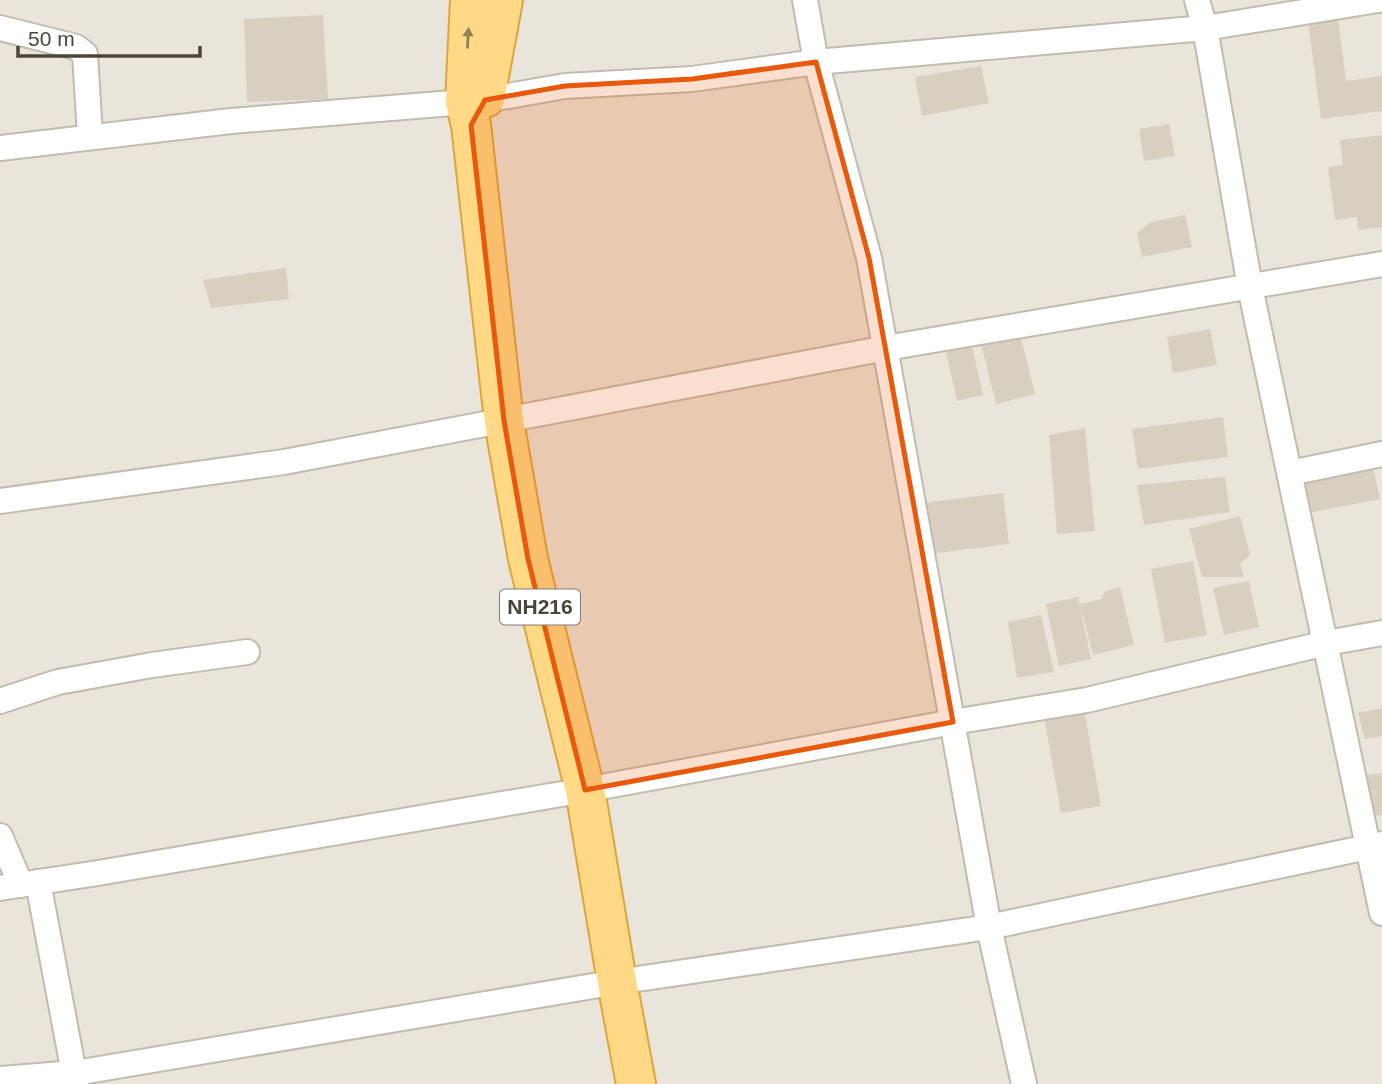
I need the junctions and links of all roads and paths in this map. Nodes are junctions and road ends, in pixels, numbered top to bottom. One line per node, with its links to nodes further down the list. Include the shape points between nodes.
1 (470, 0): 9 (highway, NH216, one-way to 1)
2 (503, 0): 9 (highway, NH216)
3 (805, 0): 8 (street)
4 (1197, 0): 7 (street)
5 (1378, 0): 7 (street)
6 (0, 28): 10 (street, via 76,47 85,54)
7 (1205, 29): 8 (street); 13 (street)
8 (816, 62): 9 (street, via 692,79 565,86); 14 (street, via 869,258)
9 (474, 109): 10 (street, via 231,121); 15 (highway, NH216, via 474,170)
10 (90, 136): 11 (street)
11 (0, 148)
12 (1382, 264): 13 (street)
13 (1250, 287): 14 (street); 17 (street)
14 (886, 348): 15 (street); 23 (street)
15 (503, 421): 18 (street, via 284,462); 24 (highway, NH216, via 528,559)
16 (1382, 454): 17 (street)
17 (1290, 474): 20 (street)
18 (0, 501)
19 (1382, 633): 20 (street)
20 (1326, 643): 23 (street, via 1087,700); 26 (street)
21 (247, 652): 22 (street, via 58,682)
22 (0, 701)
23 (953, 722): 24 (street); 29 (street)
24 (585, 790): 27 (street); 30 (highway, NH216)
25 (0, 836): 27 (street)
26 (1375, 846): 28 (street); 29 (street)
27 (20, 885): 32 (street)
28 (1382, 913)
29 (989, 928): 30 (street); 34 (street)
30 (617, 982): 32 (street); 33 (highway, NH216)
31 (0, 1079): 32 (street)
32 (75, 1079)
33 (636, 1084)
34 (1024, 1084)

